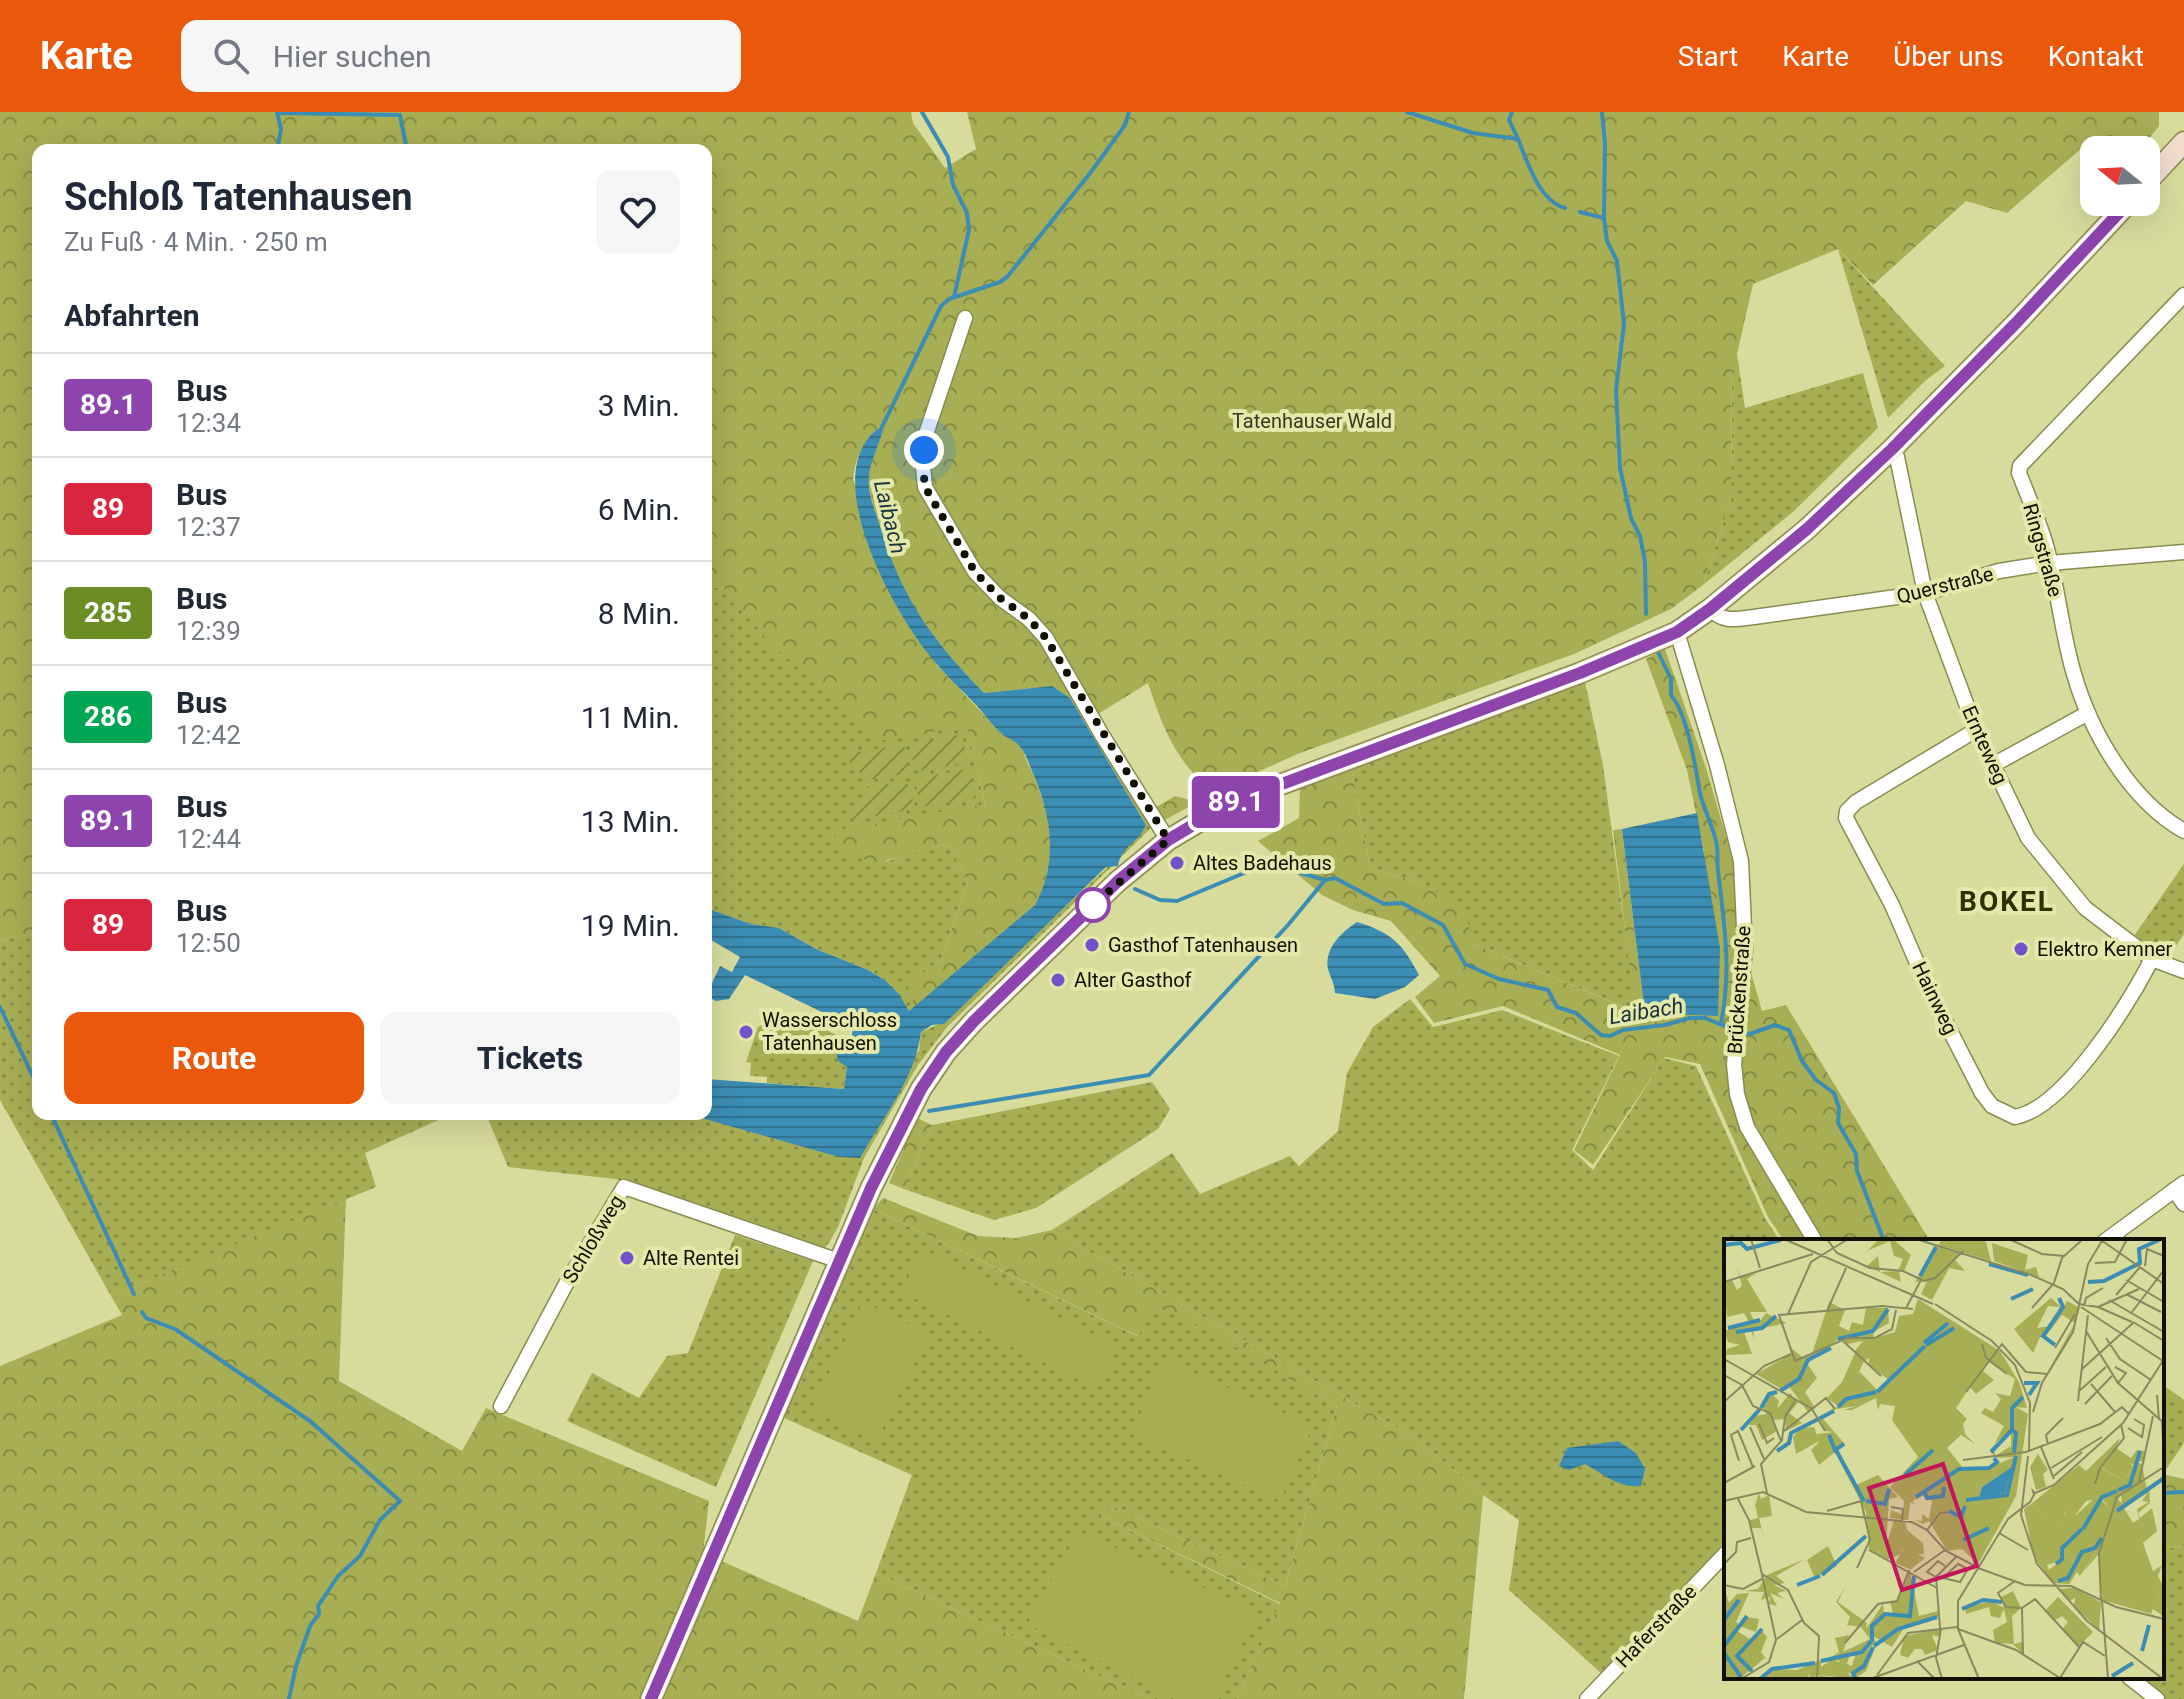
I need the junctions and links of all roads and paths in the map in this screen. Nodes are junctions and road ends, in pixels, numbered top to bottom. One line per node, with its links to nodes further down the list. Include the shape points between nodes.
1 (2184, 142): 2 (main road)
2 (2160, 168)
3 (2116, 216): 6 (main road)
4 (2184, 295): 8 (street, Ringstraße, via 2020,466)
5 (965, 318): 16 (street, via 926,434 925,487 975,572 1046,638)
6 (1892, 449): 9 (street, Ernteweg); 10 (main road)
7 (2184, 552): 8 (street, Querstraße)
8 (2049, 563): 9 (street, Querstraße); 12 (street, Ringstraße)
9 (1925, 593): 10 (street, Querstraße, via 1731,620); 13 (street, Ernteweg)
10 (1710, 609): 11 (main road)
11 (1677, 632): 16 (main road, via 1255,794); 21 (street, Brückenstraße, via 1741,861 1745,949 1734,1064 1737,1094 1747,1127)
12 (2088, 713): 14 (street); 15 (street, Ringstraße, via 2138,792)
13 (1976, 730): 14 (street, Ernteweg); 17 (street, Hainweg, via 1856,802 1846,818 1992,1106 2015,1117 2036,1110 2077,1072 2122,1014)
14 (1993, 765): 17 (street, Ernteweg, via 2028,838 2085,908)
15 (2184, 831)
16 (1168, 840): 23 (main road, via 1060,936 946,1052 900,1127)
17 (2152, 959): 18 (street, Ernteweg)
18 (2184, 971)
19 (2179, 1187): 20 (street); 22 (street)
20 (2184, 1204)
21 (1814, 1239)
22 (2108, 1239)
23 (839, 1261): 24 (street, Schloßweg, via 624,1187); 27 (main road)
24 (501, 1406)
25 (1724, 1555): 28 (street, Haferstraße)
26 (2132, 1679): 29 (street)
27 (651, 1699)
28 (1587, 1699)
29 (2157, 1699)

